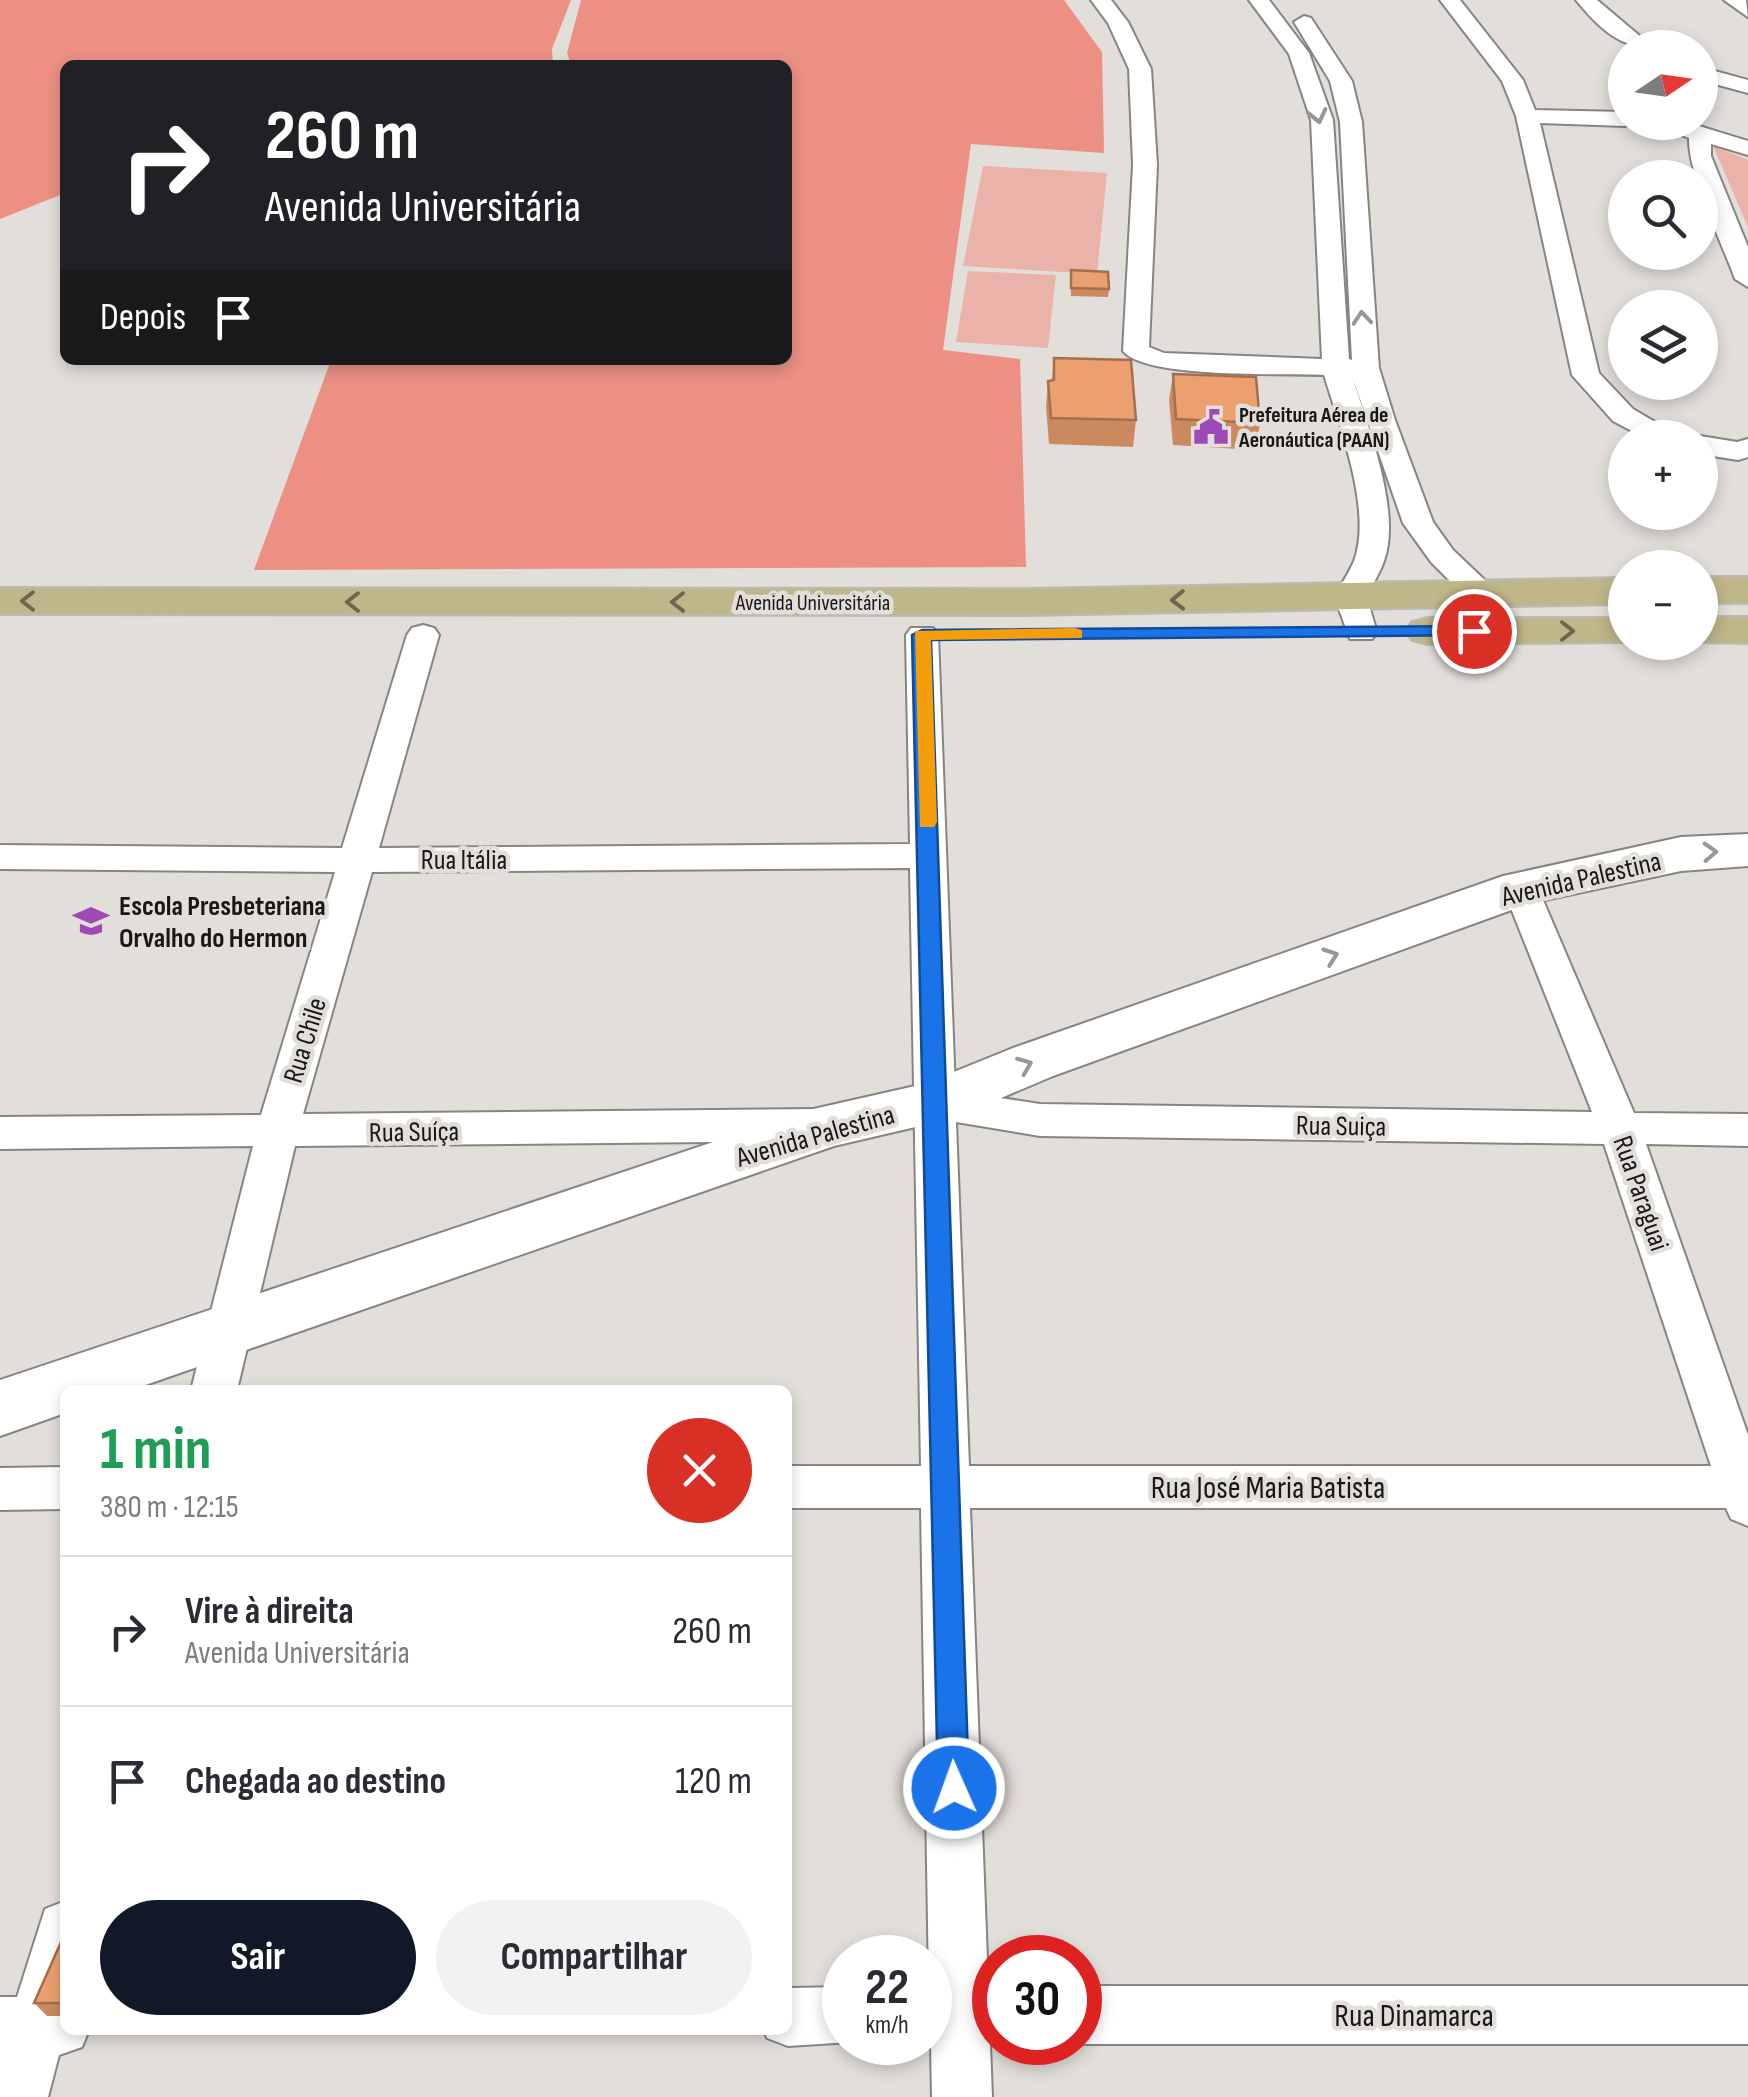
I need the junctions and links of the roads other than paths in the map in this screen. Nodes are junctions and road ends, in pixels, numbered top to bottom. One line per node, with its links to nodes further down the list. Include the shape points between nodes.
1 (1100, 0): 21 (street, via 1140,68 1145,165 1136,351 1160,361)
2 (1258, 0): 9 (street)
3 (1286, 0): 9 (street)
4 (1450, 0): 12 (street, via 1512,80)
5 (1586, 0): 8 (street)
6 (1734, 0): 7 (street)
7 (1748, 11)
8 (1622, 30)
9 (1312, 52): 17 (street, one-way to 17); 18 (street, via 1341,81 1351,122)
10 (1718, 78): 11 (street)
11 (1748, 87)
12 (1527, 116): 13 (street); 23 (street, via 1586,375)
13 (1608, 118)
14 (1718, 138): 16 (street)
15 (1700, 140): 19 (street, via 1700,156)
16 (1748, 148)
17 (1323, 195): 18 (street); 21 (street)
18 (1352, 197): 20 (street, one-way to 18)
19 (1748, 279)
20 (1366, 368): 21 (street); 22 (street)
21 (1336, 369): 22 (street)
22 (1367, 420): 26 (street); 27 (street)
23 (1633, 420)
24 (1718, 448): 25 (street)
25 (1748, 448)
26 (1362, 454): 27 (street); 28 (street)
27 (1393, 455): 29 (street)
28 (1374, 523): 29 (street); 36 (street)
29 (1418, 523): 33 (street)
30 (1718, 590): 32 (main road)
31 (1608, 591): 33 (main road, Avenida Universitária)
32 (1748, 591): 35 (main road)
33 (1480, 593): 36 (main road, Avenida Universitária)
34 (0, 602): 37 (main road, Avenida Universitária, one-way to 34, via 1026,602)
35 (1748, 612)
36 (1356, 614): 37 (main road, Avenida Universitária); 38 (main road, Avenida Universitária, one-way to 38)
37 (1252, 616): 43 (main road, Avenida Universitária)
38 (1608, 629)
39 (1718, 630): 40 (main road)
40 (1748, 630)
41 (0, 634): 42 (main road, Avenida Universitária)
42 (423, 635): 43 (main road, Avenida Universitária); 47 (street, Rua Chile)
43 (922, 635): 45 (street)
44 (1748, 850): 48 (street, Avenida Palestina, one-way to 44, via 1682,854)
45 (928, 856): 47 (street, Rua Itália); 49 (street)
46 (0, 857): 47 (street, Rua Itália)
47 (358, 860): 53 (street, Rua Chile)
48 (1521, 888): 49 (street, Avenida Palestina, one-way to 48); 51 (street, Rua Paraguai)
49 (934, 1103): 50 (street, Avenida Palestina); 51 (street, Rua Suiça, via 1040,1120); 61 (street)
50 (828, 1125): 53 (street, Rua Suíça); 55 (street, Avenida Palestina)
51 (1620, 1129): 52 (street, Rua Suiça); 64 (street, Rua Paraguai)
52 (1748, 1130)
53 (277, 1132): 54 (street, Rua Suíça); 55 (street, Rua Chile)
54 (0, 1133)
55 (227, 1332): 56 (street, Avenida Palestina); 57 (street, Rua Chile)
56 (69, 1385)
57 (215, 1385)
58 (60, 1388): 59 (street, Avenida Palestina)
59 (0, 1408)
60 (792, 1487): 61 (street, Rua José Maria Batista)
61 (945, 1487): 64 (street, Rua José Maria Batista); 66 (street)
62 (0, 1488): 63 (street)
63 (60, 1488)
64 (1746, 1493)
65 (60, 1945): 71 (street)
66 (962, 2015): 73 (street)
67 (1102, 2015): 69 (street, Rua Dinamarca)
68 (822, 2016): 70 (street)
69 (1748, 2016)
70 (792, 2017)
71 (34, 2026): 72 (street)
72 (18, 2097)
73 (962, 2097)

